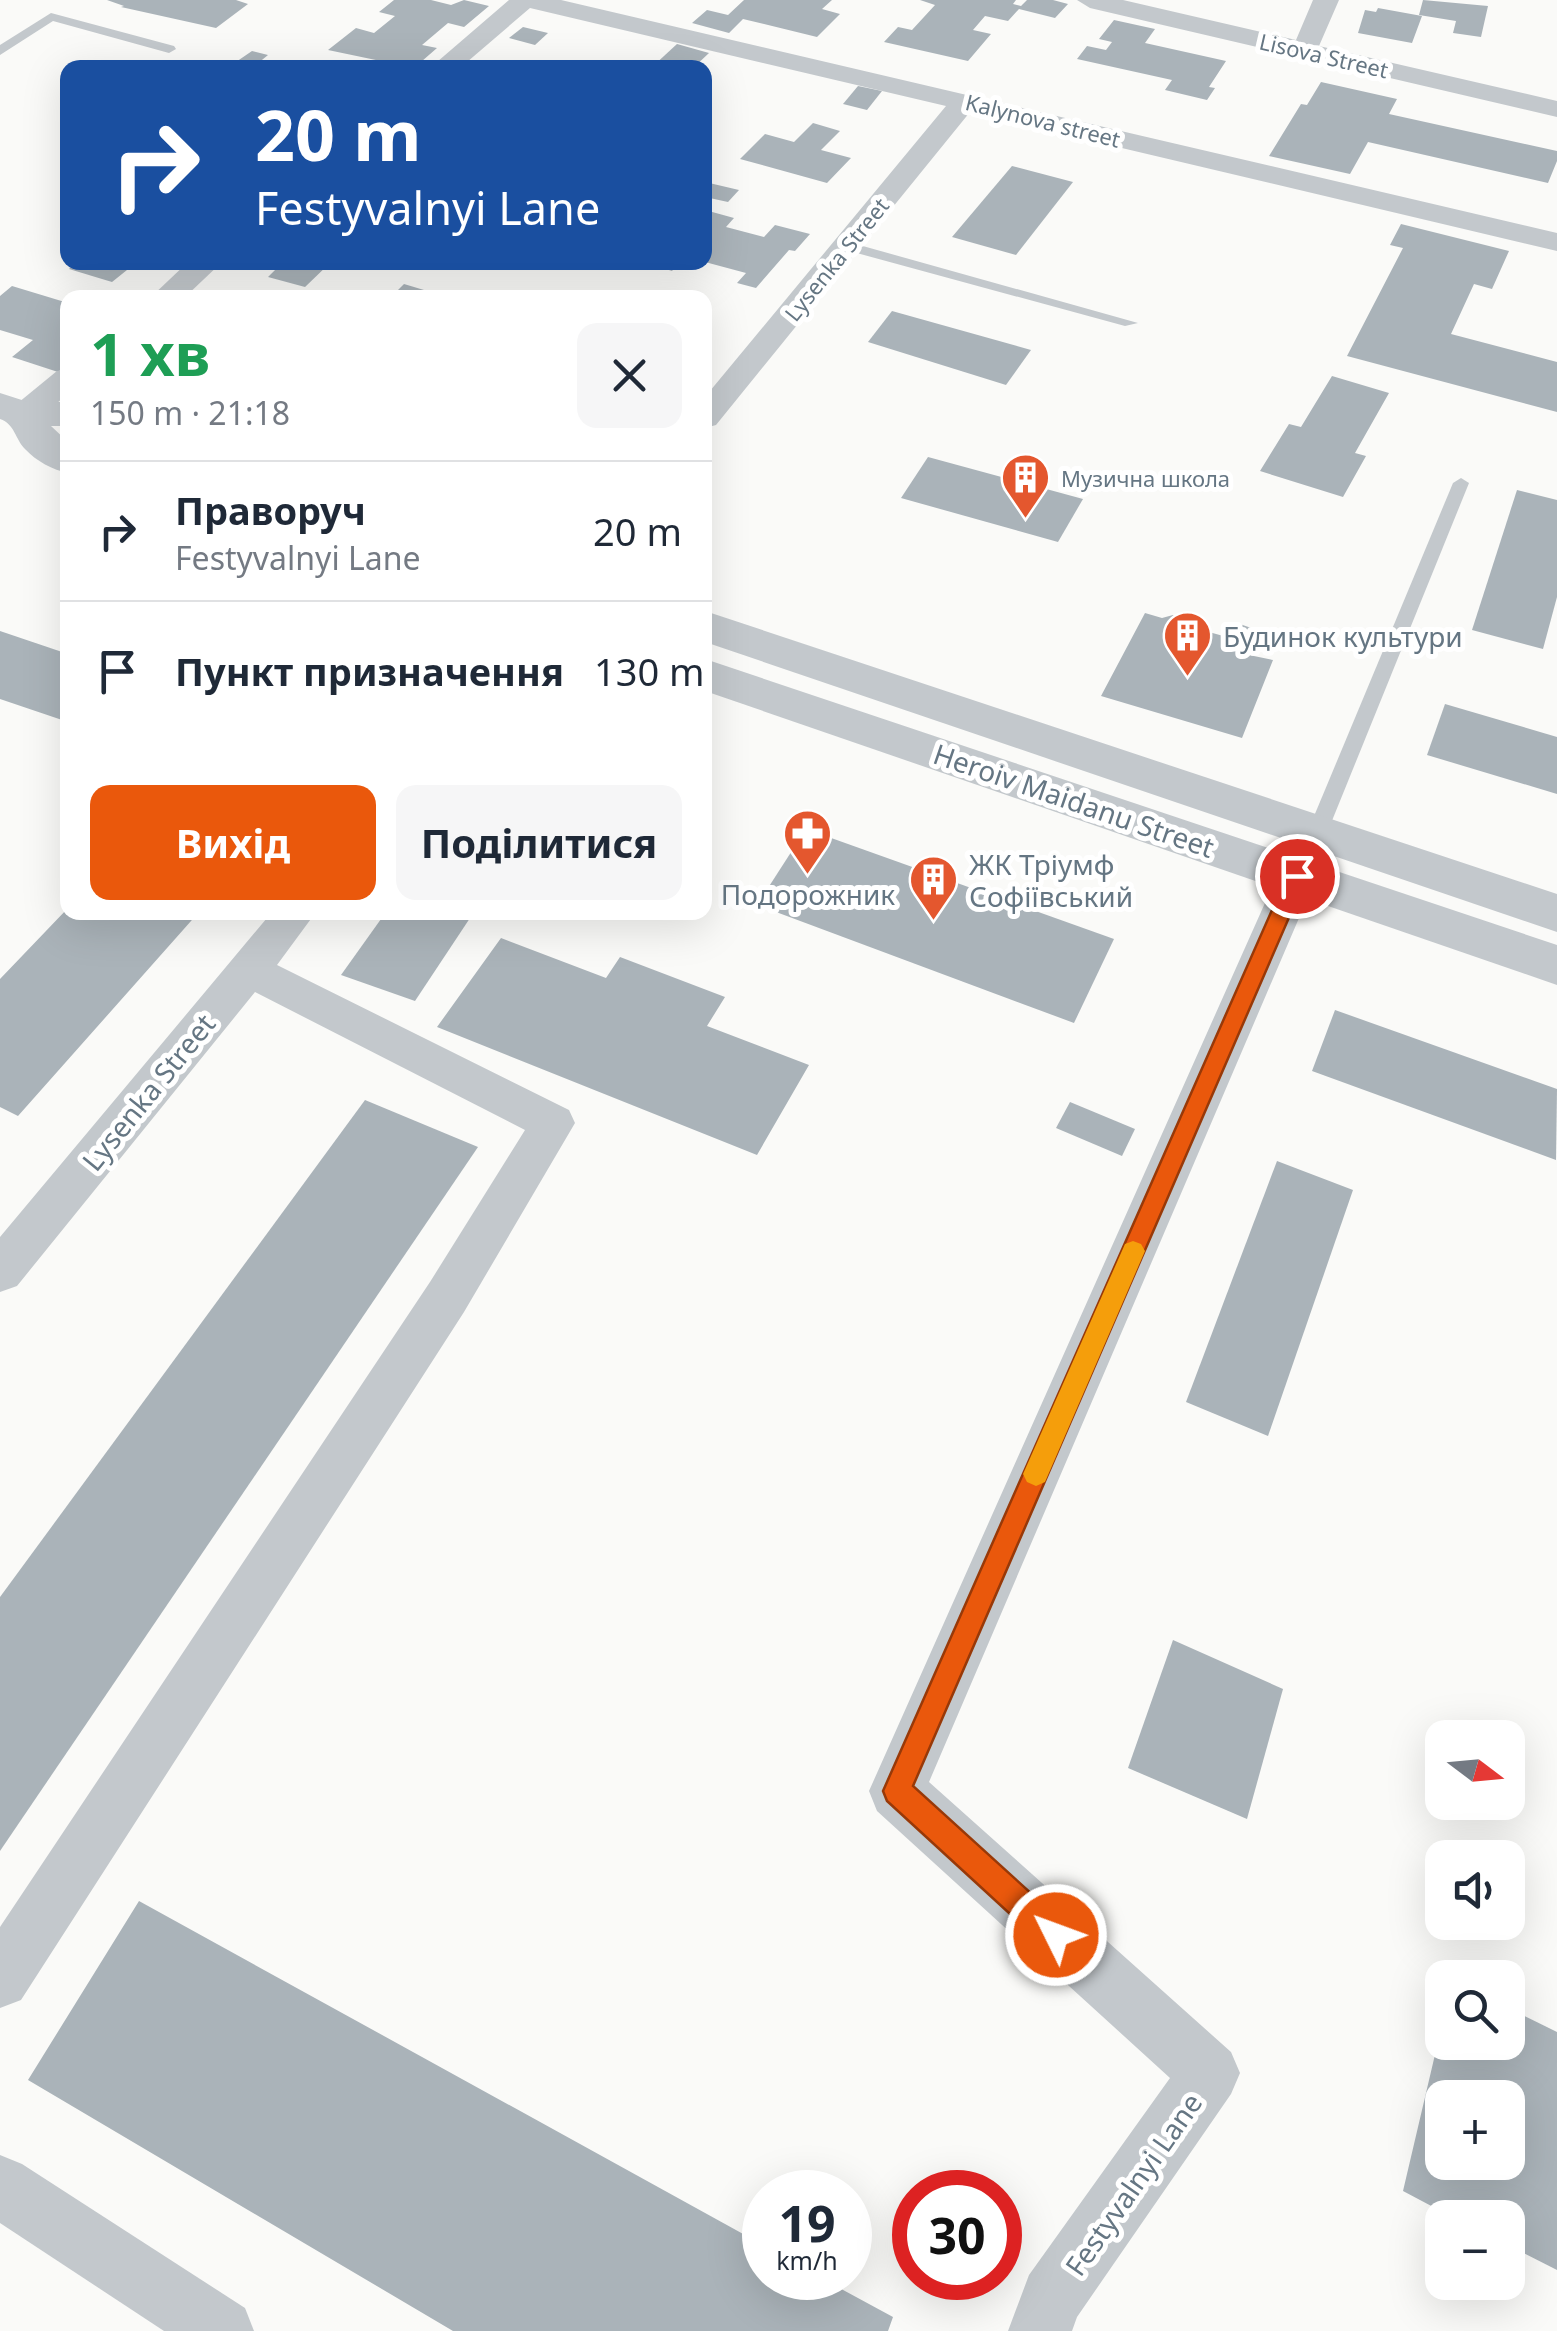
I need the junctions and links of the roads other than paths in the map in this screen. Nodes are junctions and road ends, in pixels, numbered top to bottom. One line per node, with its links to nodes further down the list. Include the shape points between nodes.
1 (527, 0): 7 (street); 8 (street, Kalynova street)
2 (1090, 0): 6 (street, Lisova Street)
3 (1326, 0): 6 (street)
4 (169, 49): 5 (lane, via 51,17)
5 (0, 51)
6 (1304, 51): 9 (street, Lisova Street, via 1436,72)
7 (453, 60)
8 (966, 100): 10 (street, Kalynova street); 11 (street, Lysenka Street)
9 (1557, 109)
10 (1557, 242)
11 (846, 246): 14 (lane); 16 (street, Lysenka Street)
12 (198, 270): 13 (street)
13 (175, 290)
14 (1130, 323)
15 (60, 383): 18 (street)
16 (712, 409)
17 (60, 415): 18 (street)
18 (8, 418): 19 (street)
19 (60, 456)
20 (1462, 483): 23 (lane)
21 (712, 629): 23 (street, Heroiv Maidanu Street)
22 (712, 676): 23 (street, Heroiv Maidanu Street)
23 (1307, 854): 24 (street, Heroiv Maidanu Street); 26 (street, Heroiv Maidanu Street); 32 (street, Festyvalnyi Lane, via 897,1791 1210,2073 1052,2298)
24 (1557, 913)
25 (290, 920): 27 (street, Lysenka Street)
26 (1557, 965)
27 (249, 970): 28 (street, Lysenka Street); 29 (street, via 554,1124 437,1314)
28 (0, 1271)
29 (0, 1979)
30 (0, 2186): 31 (street)
31 (222, 2331)
32 (1040, 2331)

